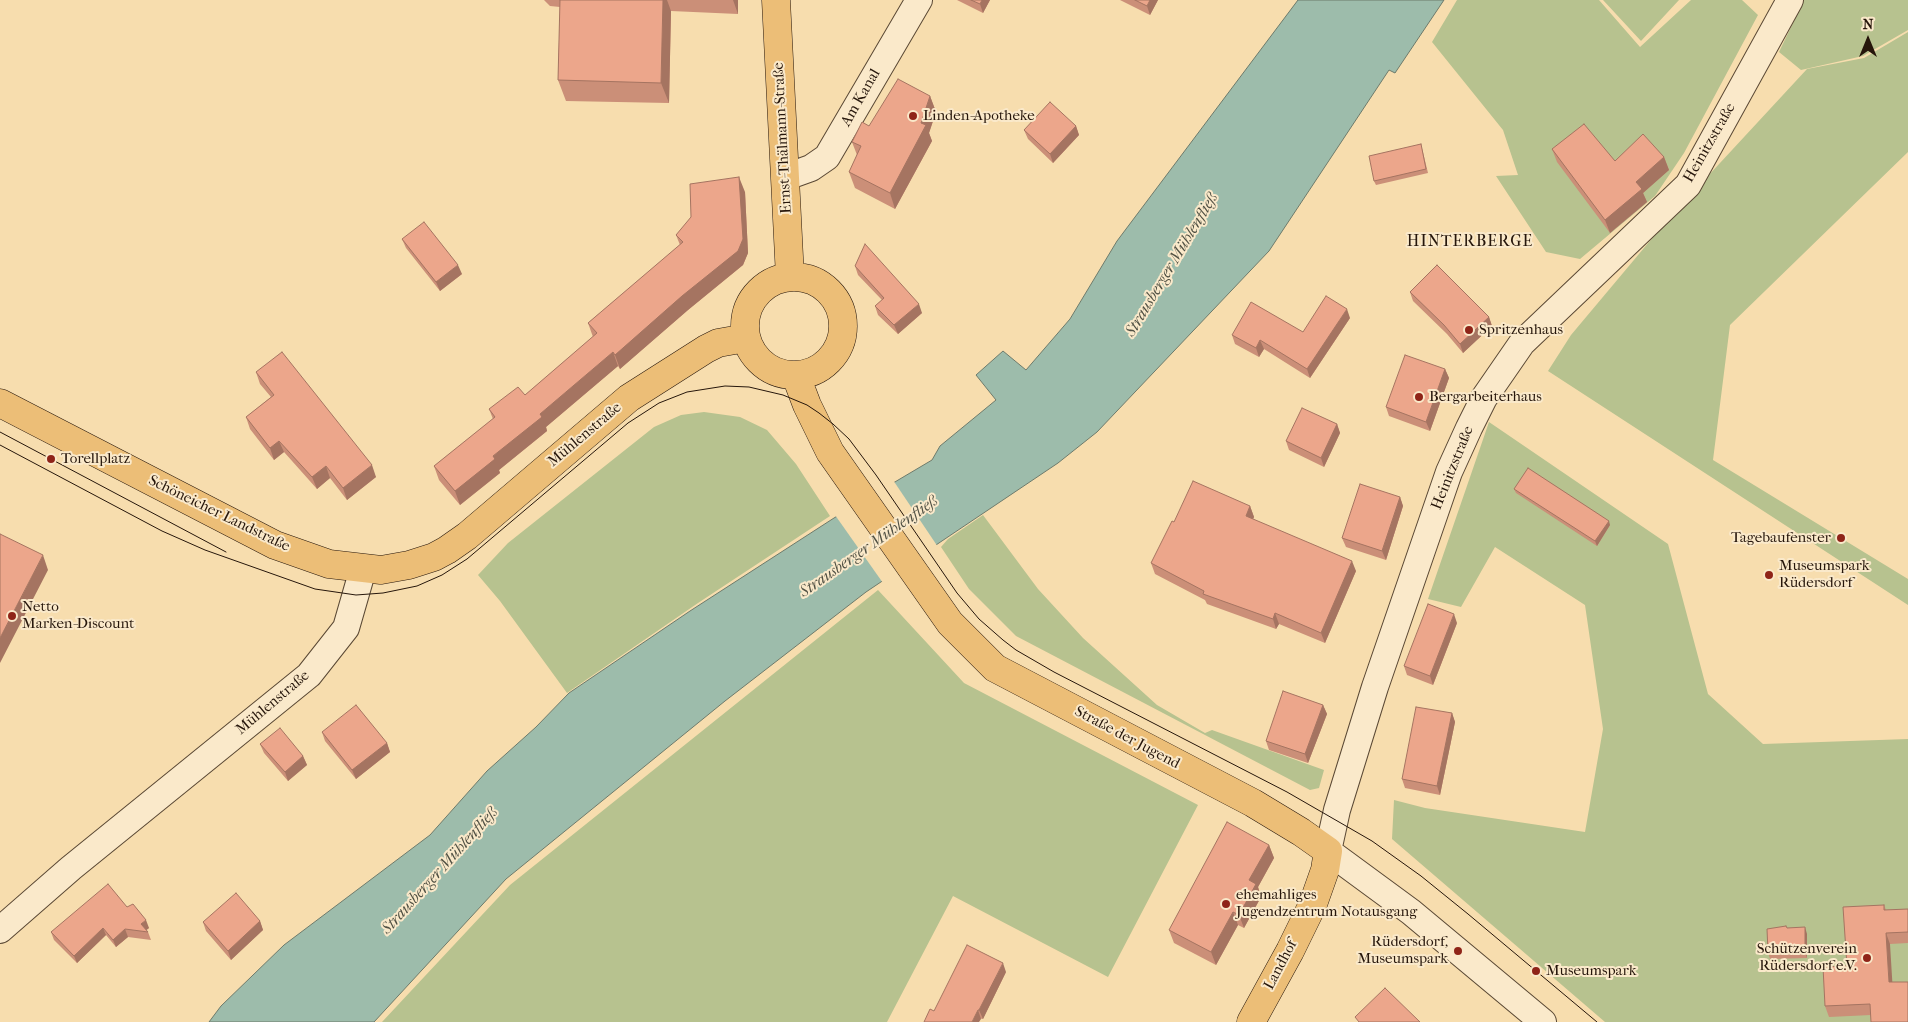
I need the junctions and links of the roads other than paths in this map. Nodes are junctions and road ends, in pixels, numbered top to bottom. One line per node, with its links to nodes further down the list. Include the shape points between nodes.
1 (776, 0): 4 (main road, Ernst-Thälmann-Straße)
2 (918, 0): 4 (street, Am Kanal, via 827,157 811,168)
3 (1790, 0): 10 (street, Heinitzstraße, via 1688,185 1522,343 1484,398 1449,472 1374,687)
4 (786, 177): 5 (main road, Ernst-Thälmann-Straße)
5 (790, 277): 6 (main road, via 776,280 754,297 744,324); 7 (main road, via 806,278 820,284 840,308 844,323 836,353 825,365)
6 (746, 338): 7 (main road, via 764,366 780,374); 9 (main road, Mühlenstraße, via 718,343 706,349 629,398 447,550 409,565 381,570)
7 (796, 376): 10 (main road, Straße der Jugend, via 806,405 830,452 950,623 995,668 1253,803)
8 (0, 403): 9 (main road, Schöneicher Landstraße, via 275,545 329,564)
9 (363, 569): 11 (street, Mühlenstraße, via 346,628 309,675)
10 (1328, 851): 12 (main road, Landhof, via 1313,904); 13 (street, Straße der Jugend, via 1411,912)
11 (0, 930)
12 (1251, 1022)
13 (1543, 1022)

